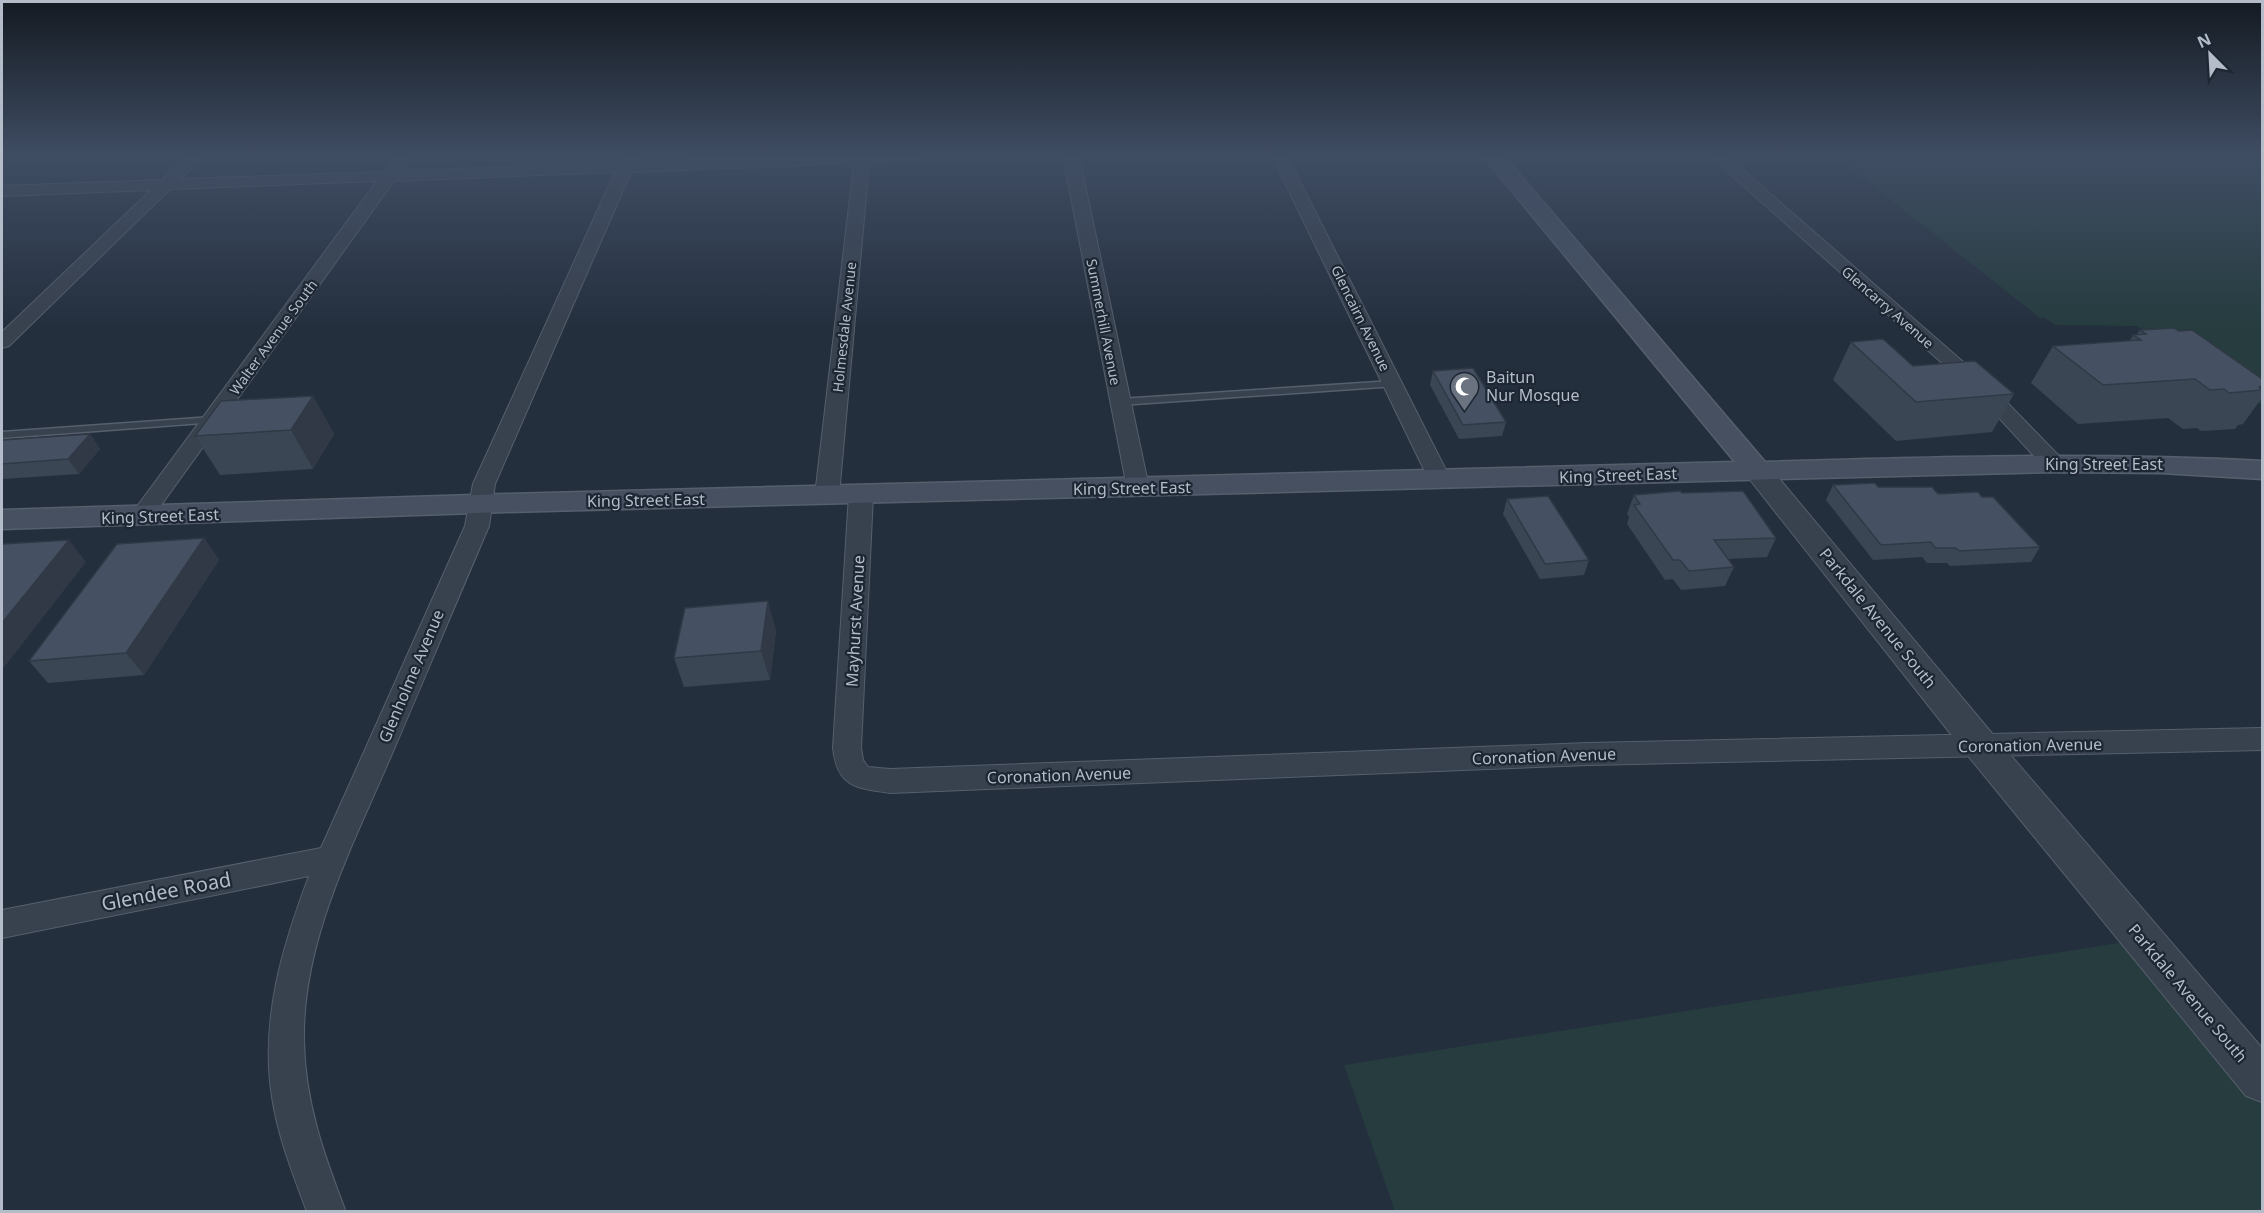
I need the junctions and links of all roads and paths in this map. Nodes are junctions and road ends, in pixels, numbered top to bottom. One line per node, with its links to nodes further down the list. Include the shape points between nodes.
1 (137, 213): 9 (street)
2 (362, 213): 12 (street, Walter Avenue South)
3 (605, 213): 21 (street, Glenholme Avenue, via 484,484)
4 (856, 213): 19 (street, Holmesdale Avenue)
5 (1082, 213): 11 (street, Summerhill Avenue)
6 (1307, 213): 10 (street, Glencairn Avenue)
7 (1541, 213): 15 (main road, Parkdale Avenue South)
8 (1782, 213): 14 (street, Glencarry Avenue, via 1986,392)
9 (2, 342)
10 (1393, 384): 11 (lane); 17 (street, Glencairn Avenue)
11 (1120, 402): 18 (street, Summerhill Avenue)
12 (212, 420): 13 (lane); 22 (street, Walter Avenue South)
13 (2, 435)
14 (2053, 463): 15 (main road, King Street East); 16 (main road, King Street East)
15 (1757, 470): 17 (main road, King Street East); 25 (street, Parkdale Avenue South)
16 (2262, 470)
17 (1440, 480): 18 (main road, King Street East)
18 (1138, 488): 20 (main road, King Street East)
19 (827, 495): 20 (main road, King Street East); 21 (main road, King Street East)
20 (861, 495): 26 (street, Mayhurst Avenue)
21 (481, 504): 22 (main road, King Street East); 27 (street, Glenholme Avenue, via 477,526)
22 (141, 517): 23 (main road, King Street East)
23 (2, 520)
24 (2262, 739): 25 (street, Coronation Avenue)
25 (1982, 747): 26 (street, Coronation Avenue, via 1588,754 890,781 860,777 849,764); 29 (street, Parkdale Avenue South)
26 (848, 748)
27 (331, 859): 28 (street, Glendee Road); 30 (street, Glenholme Avenue, via 298,953 287,1023 288,1081 303,1152)
28 (2, 924)
29 (2262, 1081)
30 (327, 1212)

